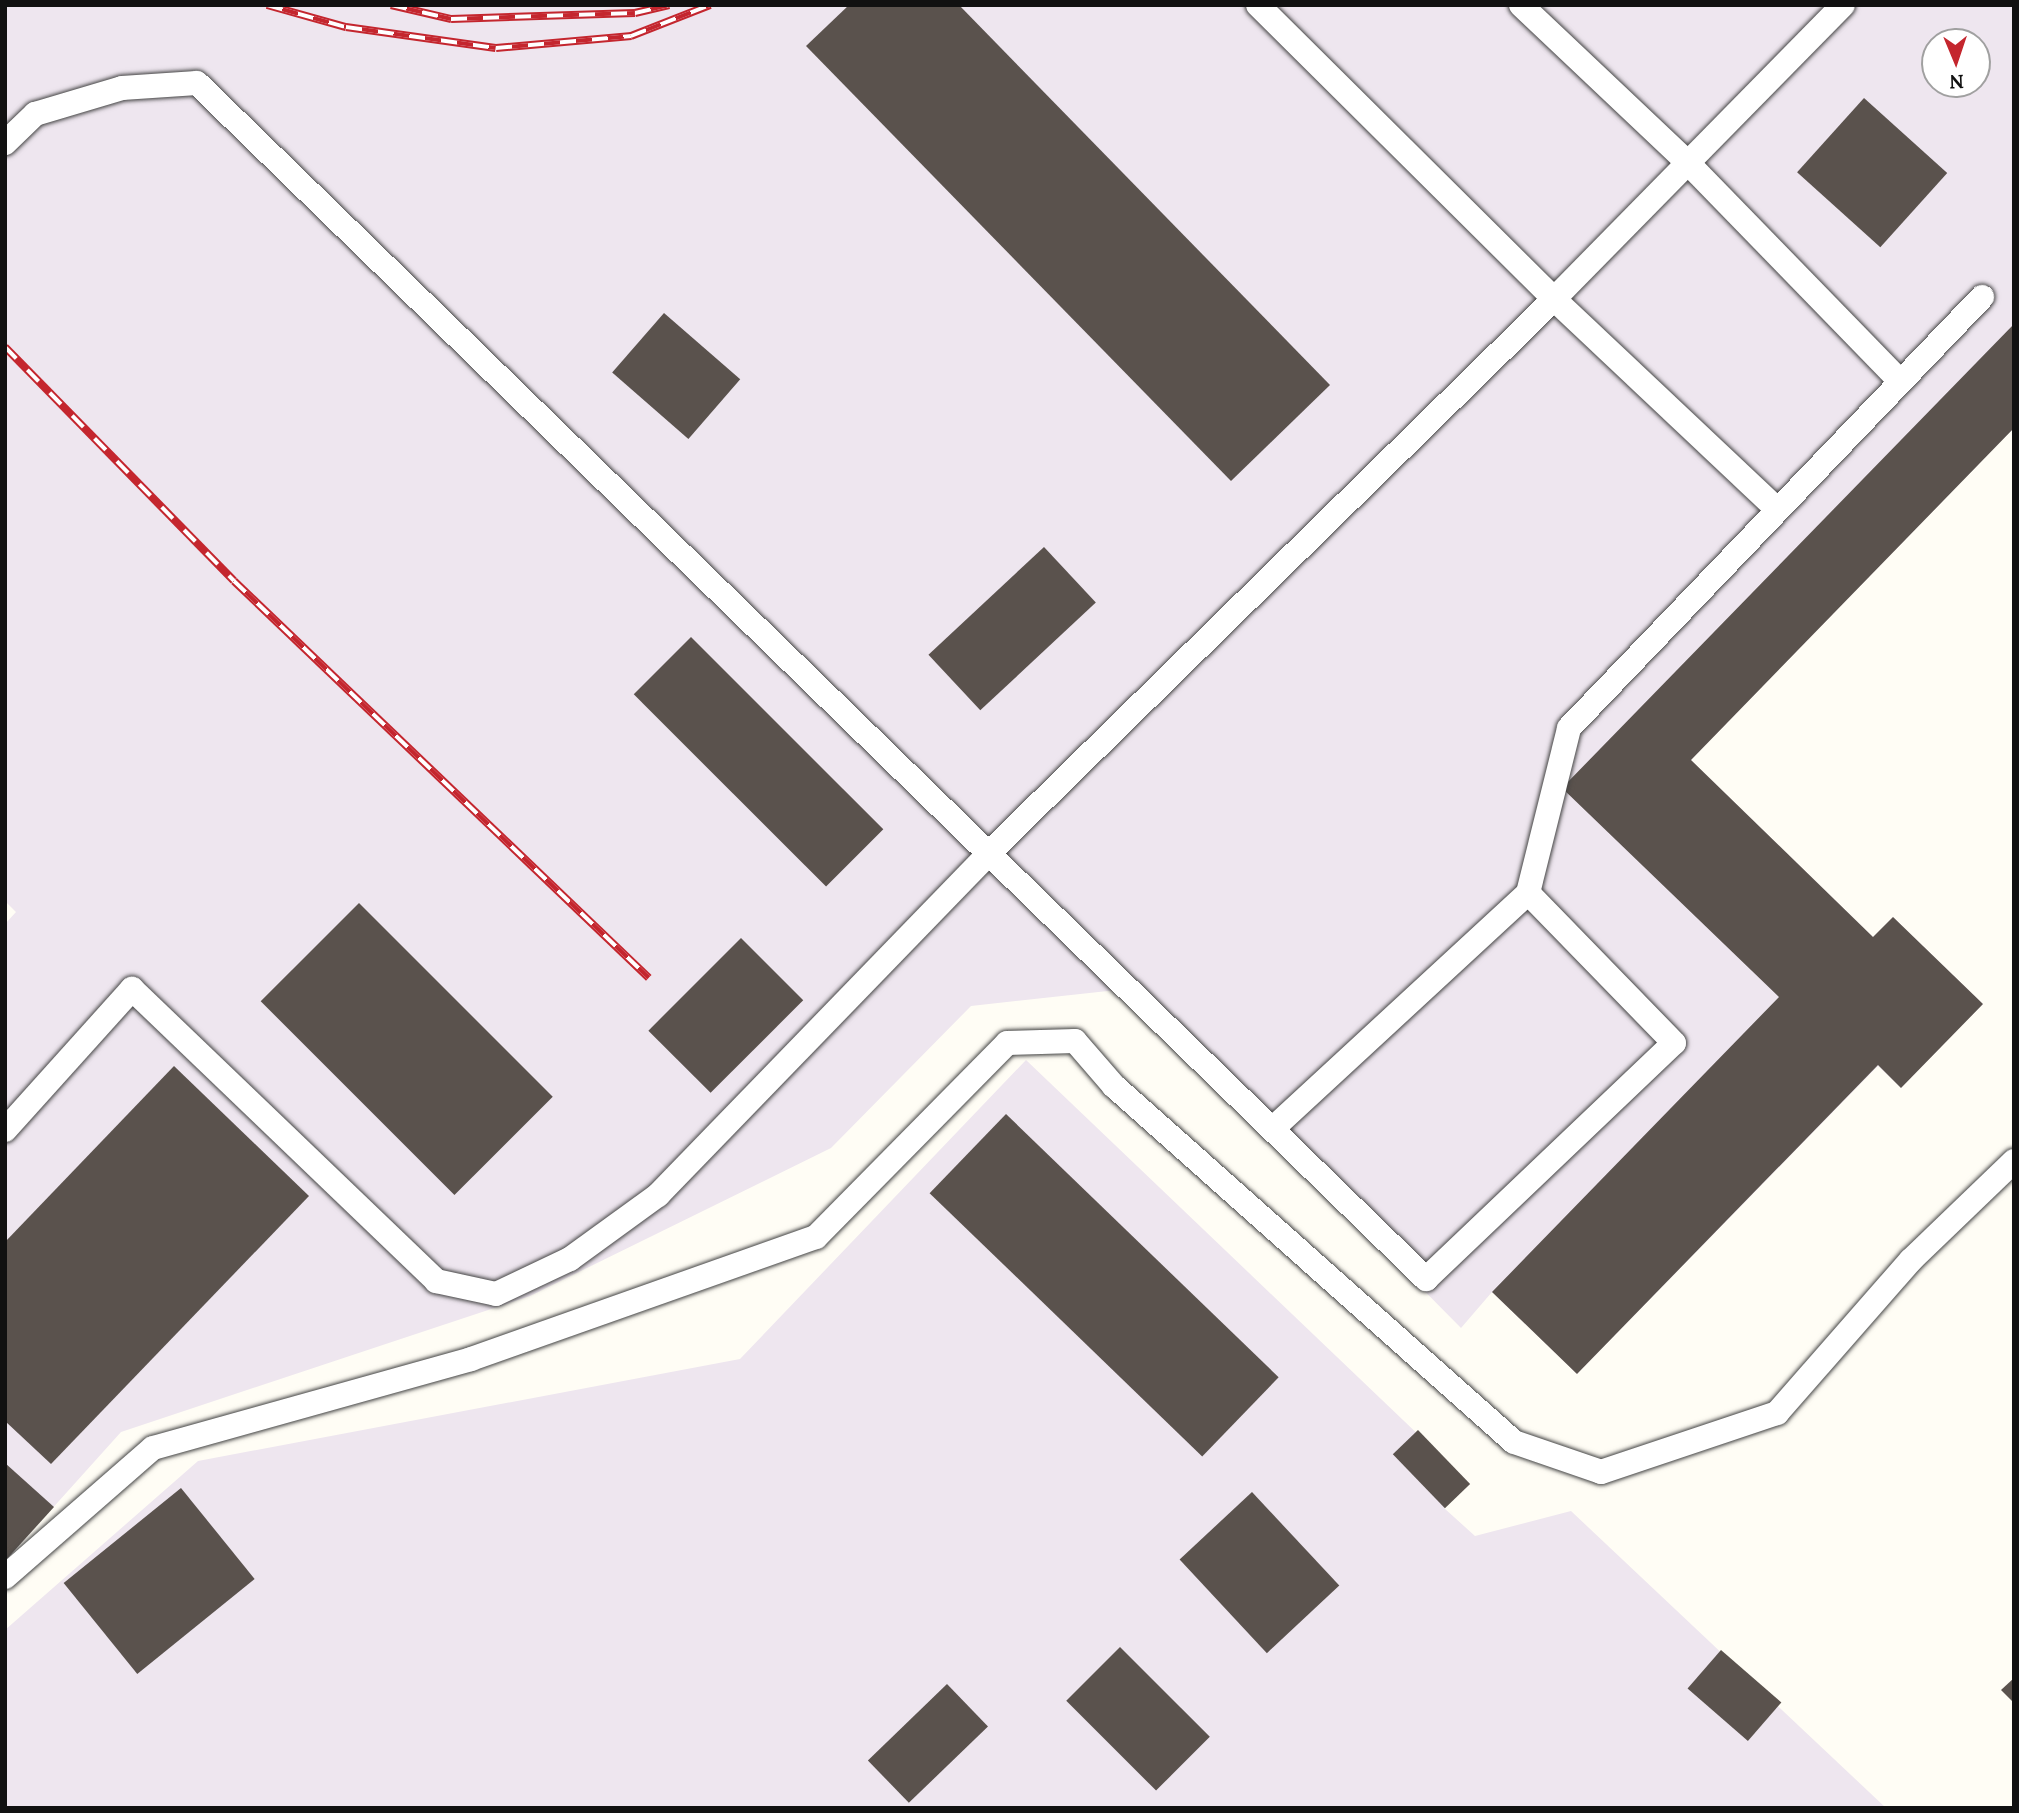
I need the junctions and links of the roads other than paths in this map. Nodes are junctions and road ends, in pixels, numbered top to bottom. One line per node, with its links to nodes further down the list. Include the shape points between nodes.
1 (1258, 5): 7 (lane)
2 (1521, 5): 5 (lane)
3 (1843, 5): 5 (lane)
4 (5, 143): 10 (lane, via 35,114 122,88 197,83)
5 (1688, 163): 7 (lane); 8 (lane)
6 (1982, 297): 8 (lane)
7 (1554, 299): 9 (lane); 10 (lane)
8 (1899, 380): 9 (lane)
9 (1776, 508): 11 (lane, via 1569,728)
10 (992, 850): 12 (lane); 13 (lane, via 657,1195 570,1259 496,1294 436,1281 132,989)
11 (1528, 893): 12 (lane); 12 (lane, via 1674,1043 1426,1279)
12 (1273, 1128)
13 (5, 1130)
14 (2014, 1161): 15 (lane, via 1911,1260 1777,1413 1601,1472 1514,1442 1114,1086 1075,1041 1007,1043 816,1237 471,1359 153,1448)
15 (5, 1577)

